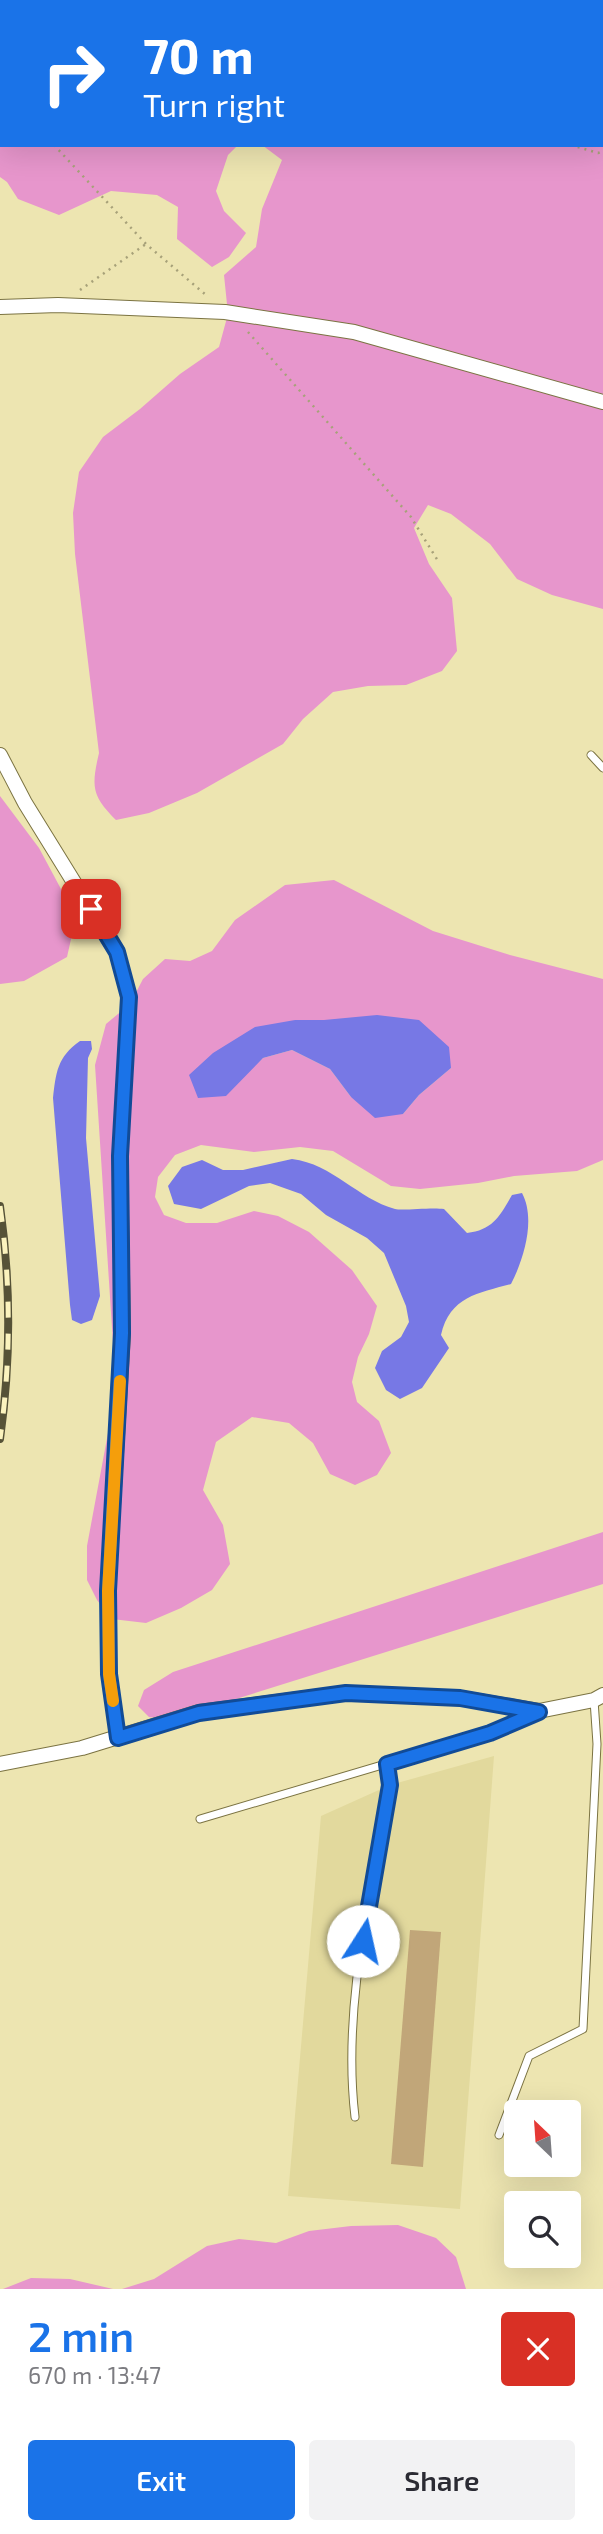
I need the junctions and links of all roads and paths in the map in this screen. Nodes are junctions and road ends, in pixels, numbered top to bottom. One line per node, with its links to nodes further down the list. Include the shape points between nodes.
1 (56, 147): 4 (path)
2 (578, 147): 3 (path)
3 (603, 151)
4 (146, 244): 5 (path); 6 (path)
5 (80, 290)
6 (206, 295)
7 (0, 307): 8 (street)
8 (225, 312): 9 (street, via 354,332); 10 (path, via 259,341 411,517)
9 (603, 402)
10 (438, 561)
11 (0, 755): 16 (street, via 117,952 129,997 120,1156 122,1333 108,1591 109,1674)
12 (591, 755): 13 (lane)
13 (603, 768)
14 (598, 1698): 15 (street); 21 (lane, via 583,2029 529,2056)
15 (539, 1712): 16 (street, via 460,1698 346,1693 199,1713); 18 (lane, via 490,1733)
16 (118, 1738): 17 (street)
17 (0, 1764)
18 (387, 1764): 19 (lane); 20 (lane, via 390,1785 359,1967 351,2079)
19 (200, 1819)
20 (355, 2117)
21 (499, 2135)

